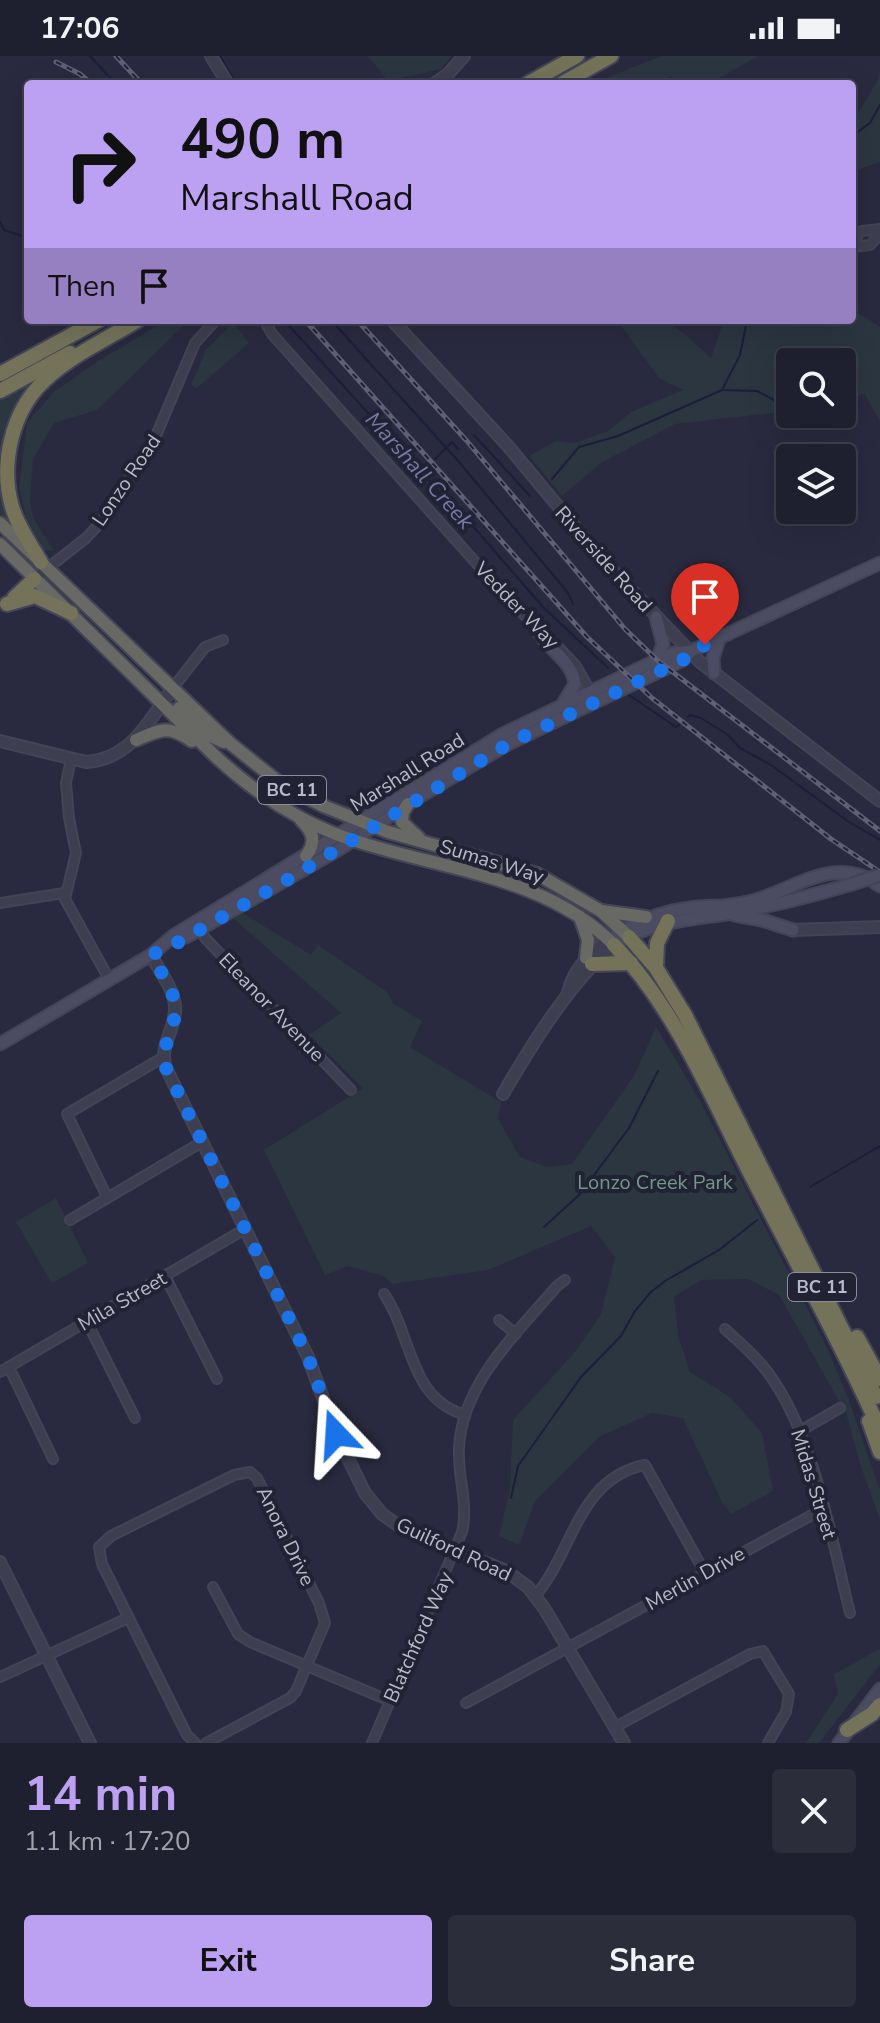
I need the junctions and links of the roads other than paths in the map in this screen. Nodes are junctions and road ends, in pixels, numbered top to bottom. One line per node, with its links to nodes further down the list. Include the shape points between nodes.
1 (211, 56): 5 (street)
2 (464, 56): 6 (street)
3 (577, 56): 7 (highway)
4 (611, 56): 8 (highway)
5 (226, 80)
6 (440, 80)
7 (534, 80)
8 (568, 80)
9 (92, 324): 15 (highway)
10 (124, 324): 16 (highway)
11 (132, 324): 20 (highway, via 44,381 18,417 7,457 8,494)
12 (212, 324): 20 (street, Lonzo Road, via 195,343 155,438 109,510 86,538)
13 (266, 324): 25 (street, Vedder Way)
14 (396, 324): 24 (street, Riverside Road)
15 (0, 374)
16 (0, 391)
17 (0, 523): 20 (highway, Sumas Way / BC 11)
18 (0, 544): 21 (highway, Sumas Way / BC 11)
19 (880, 563): 26 (main road, Marshall Road)
20 (44, 565): 21 (street, Lonzo Road); 31 (highway, Sumas Way / BC 11)
21 (34, 579): 22 (highway); 23 (highway, Sumas Way / BC 11)
22 (3, 607): 23 (highway, via 35,596)
23 (71, 613): 33 (highway, Sumas Way / BC 11)
24 (656, 617): 28 (street, Riverside Road); 29 (main road, via 663,644)
25 (538, 631): 32 (street, Vedder Way, via 576,666); 34 (main road, via 572,671 575,684)
26 (719, 639): 28 (main road, Marshall Road); 30 (main road)
27 (223, 640): 31 (street, via 205,647)
28 (691, 651): 29 (main road, Marshall Road); 30 (street, Riverside Road); 32 (main road, Marshall Road, via 683,660)
29 (657, 660): 32 (main road, Marshall Road)
30 (714, 673): 40 (street, Riverside Road)
31 (172, 689): 33 (street); 37 (highway, Sumas Way / BC 11)
32 (593, 696): 34 (main road, Marshall Road); 41 (main road, Marshall Road)
33 (162, 703): 35 (street); 37 (highway, via 178,708 208,735); 38 (highway, Sumas Way / BC 11)
34 (564, 703): 43 (main road, Marshall Road, via 441,770)
35 (136, 740): 38 (highway, via 172,730); 39 (street, via 100,761)
36 (0, 741): 39 (street)
37 (231, 744): 43 (highway, Sumas Way / BC 11, via 281,784)
38 (213, 754): 42 (highway, Sumas Way / BC 11, via 236,776)
39 (71, 759): 49 (street, via 66,783 76,853)
40 (880, 801)
41 (408, 804): 43 (main road, Marshall Road); 45 (highway, via 402,822)
42 (296, 815): 44 (highway, Sumas Way / BC 11); 46 (highway, via 314,840)
43 (368, 824): 44 (main road, Marshall Road); 45 (highway, Sumas Way / BC 11)
44 (347, 838): 46 (main road, Marshall Road); 53 (highway, Sumas Way / BC 11, via 518,886); 56 (main road, Marshall Road)
45 (424, 842): 52 (highway, Sumas Way / BC 11, via 537,874)
46 (306, 856): 56 (main road, Marshall Road)
47 (880, 875): 51 (main road, bridge, via 793,901)
48 (880, 886): 51 (main road, via 860,874 825,873)
49 (64, 893): 50 (street); 64 (street)
50 (0, 903)
51 (725, 910): 54 (main road, via 682,907); 55 (main road); 58 (main road)
52 (601, 911): 54 (highway); 59 (highway, Sumas Way / BC 11)
53 (580, 917): 59 (highway, Sumas Way / BC 11); 61 (highway)
54 (646, 917): 59 (main road)
55 (668, 921): 59 (main road); 63 (highway, via 657,943)
56 (198, 926): 60 (main road, Marshall Road); 67 (street, Eleanor Avenue)
57 (880, 927): 58 (street)
58 (793, 930)
59 (619, 939): 61 (street); 62 (highway, Sumas Way / BC 11); 63 (highway, Sumas Way / BC 11); 69 (highway, via 654,980)
60 (154, 953): 64 (main road, Marshall Road); 66 (street, via 175,1008)
61 (589, 961): 62 (highway); 68 (street)
62 (631, 963): 77 (highway, Sumas Way / BC 11, via 670,1020)
63 (656, 968): 69 (highway, Sumas Way / BC 11)
64 (109, 979): 65 (main road, Marshall Road)
65 (0, 1044)
66 (162, 1058): 70 (street, Guilford Road); 72 (street, via 67,1114)
67 (351, 1090)
68 (503, 1094)
69 (727, 1094): 71 (highway, Sumas Way / BC 11)
70 (202, 1142): 72 (street); 74 (street, Guilford Road)
71 (762, 1168): 86 (highway); 87 (highway, Sumas Way / BC 11)
72 (107, 1197): 73 (street)
73 (70, 1220)
74 (245, 1229): 75 (street, Mila Street); 96 (street, Guilford Road, via 308,1357 365,1493 393,1523)
75 (165, 1276): 80 (street, Mila Street); 85 (street)
76 (565, 1280): 82 (street, Blatchford Way)
77 (811, 1289): 91 (highway, Sumas Way / BC 11); 93 (highway)
78 (384, 1294): 89 (street, via 426,1390)
79 (499, 1320): 82 (street)
80 (87, 1322): 83 (street, Mila Street); 90 (street)
81 (725, 1329): 92 (street, Midas Street, via 761,1364)
82 (516, 1334): 89 (street, Blatchford Way, via 480,1380)
83 (9, 1367): 84 (street, Mila Street); 94 (street)
84 (0, 1372)
85 (217, 1379)
86 (880, 1379)
87 (880, 1407)
88 (840, 1408): 92 (street)
89 (463, 1414): 96 (street, Blatchford Way, via 459,1465 466,1512)
90 (135, 1418)
91 (880, 1430)
92 (800, 1431): 95 (street, Midas Street)
93 (880, 1452)
94 (53, 1459)
95 (823, 1509): 98 (street, Merlin Drive); 101 (street, Midas Street)
96 (456, 1550): 100 (street, Guilford Road, via 506,1571); 108 (street, Blatchford Way)
97 (0, 1562): 104 (street)
98 (705, 1573): 100 (street, via 645,1465 613,1478 583,1509); 103 (street, Merlin Drive)
99 (213, 1587): 105 (street, via 238,1634)
100 (536, 1595): 103 (street, Guilford Road)
101 (850, 1613)
102 (128, 1618): 104 (street); 105 (street, Anora Drive, via 99,1555 103,1540 250,1472 324,1614); 114 (street, Anora Drive)
103 (568, 1648): 109 (street, Merlin Drive); 111 (street, Guilford Road)
104 (48, 1657): 106 (street); 113 (street)
105 (308, 1666): 108 (street); 115 (street, Anora Drive, via 290,1698)
106 (0, 1677)
107 (880, 1689): 112 (main road)
108 (390, 1701): 116 (street, Blatchford Way)
109 (466, 1703)
110 (880, 1705): 112 (highway)
111 (615, 1727): 117 (street, Guilford Road); 118 (street, via 763,1651 789,1694 786,1712)
112 (843, 1737)
113 (90, 1743)
114 (195, 1743)
115 (206, 1743)
116 (372, 1743)
117 (624, 1743)
118 (768, 1743)

